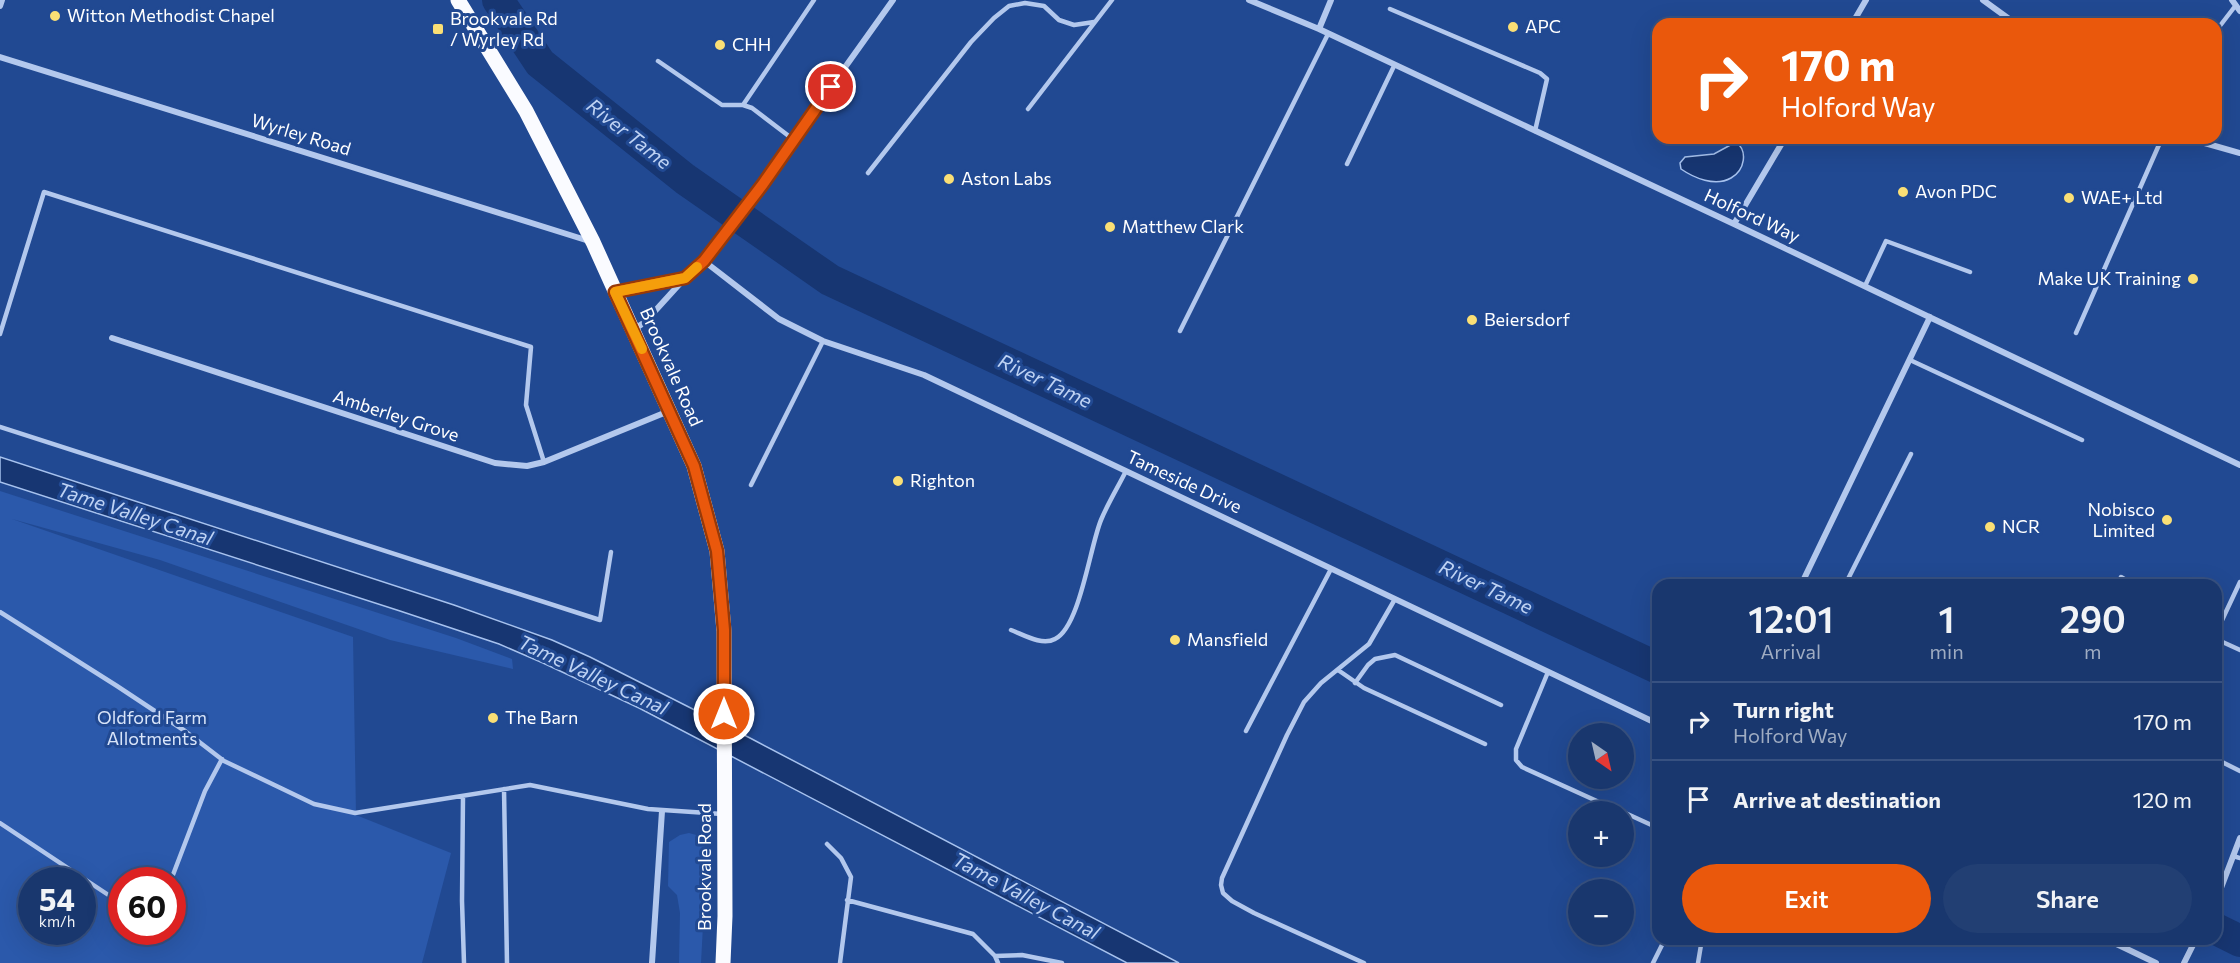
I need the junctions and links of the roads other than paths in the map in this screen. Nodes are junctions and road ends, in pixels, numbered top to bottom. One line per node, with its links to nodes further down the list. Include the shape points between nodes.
1 (2, 0): 10 (street)
2 (458, 0): 33 (main road, Brookvale Road, via 526,111)
3 (814, 0): 22 (lane)
4 (893, 0): 25 (street)
5 (1112, 0): 15 (lane)
6 (1249, 0): 17 (street, Holford Way)
7 (1331, 0): 17 (street)
8 (1866, 0): 13 (street)
9 (1983, 0): 14 (street)
10 (0, 6)
11 (2236, 6): 16 (lane)
12 (1390, 9): 24 (lane, via 1540,73 1547,79)
13 (1856, 18)
14 (2008, 18)
15 (1094, 22): 23 (lane); 31 (lane, via 1074,25 1059,20 1044,6 1009,6 971,42)
16 (2222, 24)
17 (1319, 29): 18 (street, Holford Way)
18 (1328, 34): 21 (street, Holford Way); 41 (lane)
19 (0, 57): 33 (street, Wyrley Road)
20 (658, 61): 22 (lane, via 722,105)
21 (1394, 66): 24 (street, Holford Way); 30 (lane)
22 (743, 105): 25 (lane)
23 (1028, 109)
24 (1534, 131): 32 (street, Holford Way)
25 (794, 140): 34 (street)
26 (1781, 144): 32 (street)
27 (2159, 144): 42 (lane)
28 (2208, 144): 29 (street)
29 (2240, 153)
30 (1347, 164)
31 (868, 173)
32 (1734, 224): 37 (street, Holford Way)
33 (593, 242): 38 (main road, Brookvale Road)
34 (704, 261): 36 (street); 45 (street, Tameside Drive, via 779,319)
35 (1970, 272): 37 (lane, via 1886,241)
36 (685, 278): 38 (street); 40 (street)
37 (1865, 286): 39 (street, Holford Way)
38 (615, 292): 40 (main road, Brookvale Road)
39 (1930, 317): 46 (street); 52 (street, Holford Way)
40 (633, 330): 47 (main road, Brookvale Road)
41 (1180, 331)
42 (2076, 333)
43 (0, 334): 51 (lane, via 44,192 531,347 526,405)
44 (112, 338): 51 (street, Amberley Grove, via 495,463 527,466)
45 (823, 341): 53 (street, Tameside Drive, via 924,375); 54 (lane)
46 (1910, 360): 49 (lane); 57 (street)
47 (669, 410): 51 (street, Amberley Grove); 80 (main road, Brookvale Road, via 694,466 717,551 724,630)
48 (0, 427): 55 (lane, via 600,620)
49 (2082, 440)
50 (1911, 454): 58 (lane)
51 (544, 462)
52 (2240, 465)
53 (1126, 471): 56 (street, Tameside Drive); 63 (lane, via 1101,520 1079,599 1062,633 1056,639 1040,641)
54 (751, 485)
55 (611, 552)
56 (1332, 569): 60 (street, Tameside Drive); 71 (lane)
57 (1804, 579)
58 (1848, 579)
59 (2240, 582): 62 (lane)
60 (1395, 599): 66 (lane, via 1369,644); 67 (street, Tameside Drive)
61 (0, 612): 73 (lane)
62 (2222, 620)
63 (1011, 630)
64 (2222, 642): 65 (lane)
65 (2240, 650)
66 (1338, 670): 68 (lane); 104 (lane, via 1304,702 1221,885 1232,901)
67 (1548, 672): 70 (street, Tameside Drive); 78 (lane, via 1516,749 1516,759 1522,767)
68 (1356, 683): 69 (lane, via 1375,658 1395,655); 72 (lane)
69 (1501, 705)
70 (1652, 721)
71 (1246, 731)
72 (1485, 744)
73 (222, 759): 77 (lane, via 314,804 355,813); 87 (lane, via 205,791)
74 (2222, 762): 75 (lane)
75 (2240, 771)
76 (504, 789): 77 (lane); 79 (lane, via 530,785); 98 (lane)
77 (463, 796): 97 (lane)
78 (1598, 801)
79 (662, 811): 80 (lane); 99 (street)
80 (725, 814): 100 (main road, Brookvale Road)
81 (1634, 817): 83 (lane)
82 (0, 823): 89 (lane)
83 (1652, 825)
84 (2240, 838): 86 (street)
85 (827, 844): 90 (lane, via 841,858 850,877)
86 (2237, 857): 88 (street)
87 (176, 867)
88 (2222, 889)
89 (108, 895)
90 (847, 900): 95 (lane, via 973,934); 101 (lane)
91 (1662, 945): 105 (lane)
92 (1701, 945): 106 (lane)
93 (2118, 945): 107 (street)
94 (2193, 945): 96 (street)
95 (995, 956): 102 (lane); 103 (lane, via 1022,955)
96 (2185, 961)
97 (464, 963)
98 (507, 963)
99 (652, 963)
100 (723, 963)
101 (840, 963)
102 (998, 963)
103 (1062, 963)
104 (1364, 963)
105 (1653, 963)
106 (1698, 963)
107 (2156, 963)

